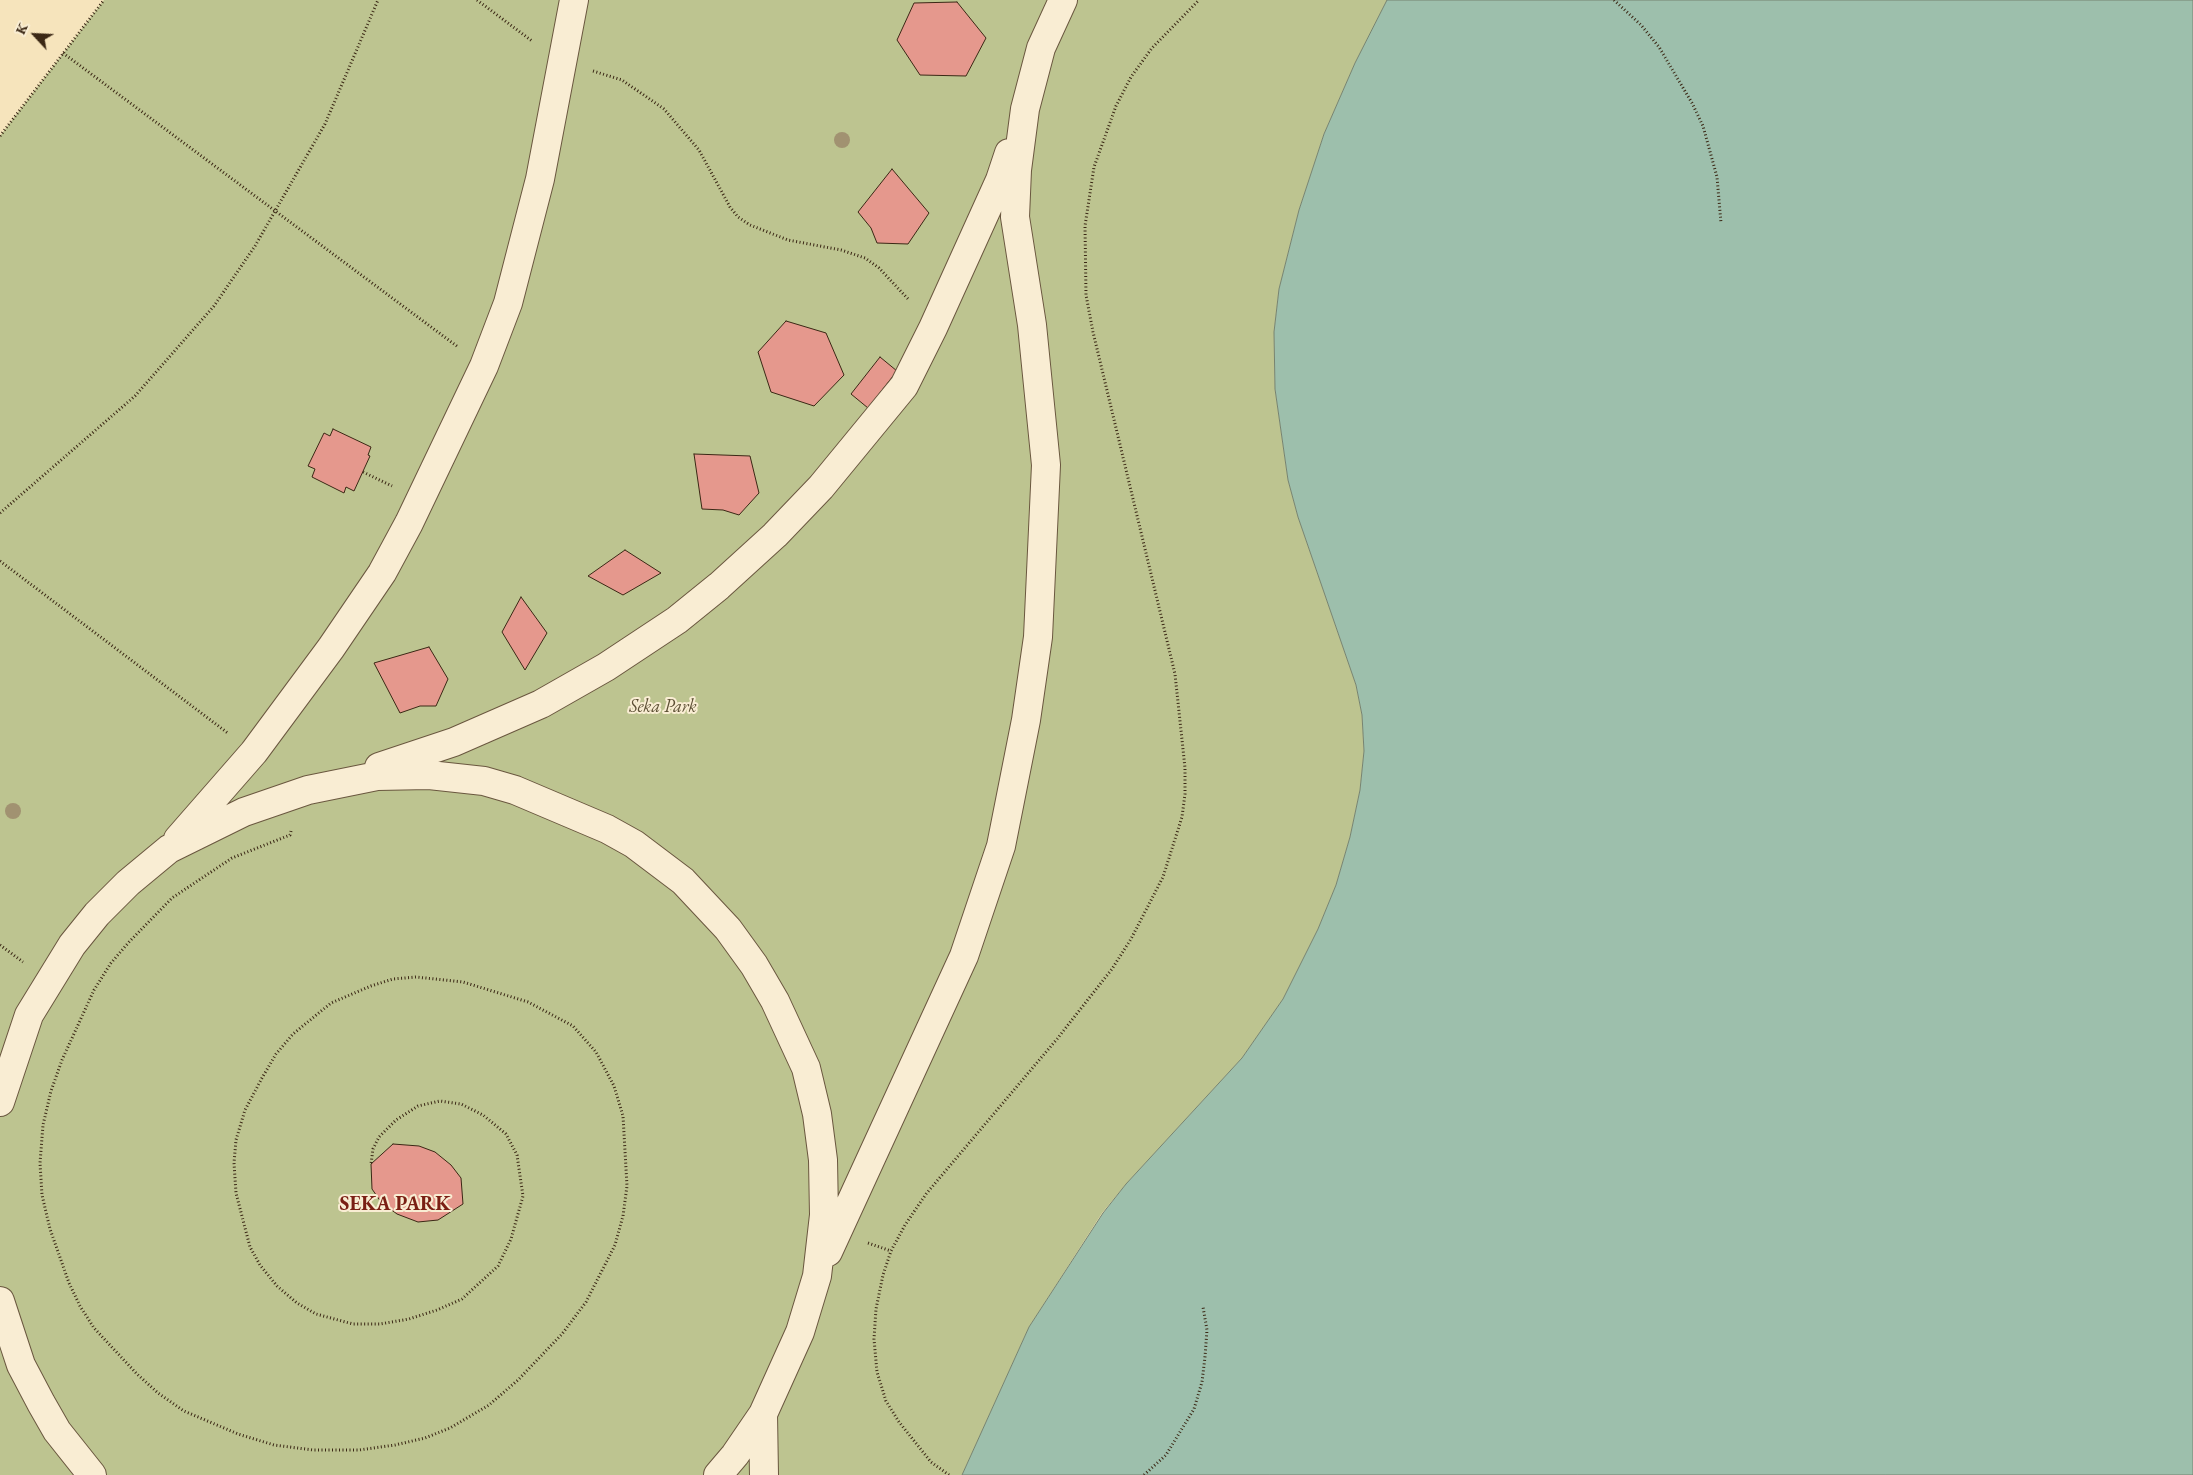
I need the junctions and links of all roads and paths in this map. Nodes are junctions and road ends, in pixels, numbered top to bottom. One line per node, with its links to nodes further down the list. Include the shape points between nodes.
1 (104, 0): 8 (path)
2 (378, 0): 12 (path, via 325,124)
3 (477, 0): 9 (path)
4 (574, 0): 9 (street)
5 (1063, 0): 10 (street, via 1041,48)
6 (1199, 0): 30 (path, via 1152,48 1131,77 1116,106 1094,167 1085,226 1086,294 1093,332 1176,682 1186,768 1182,817 1163,877 1112,969 1052,1046 926,1194 891,1251 876,1309 877,1372 886,1401 914,1444)
7 (1614, 0): 13 (path, via 1659,48 1692,103 1703,126 1717,177)
8 (64, 53): 11 (path); 12 (path)
9 (562, 63): 14 (path, via 622,80 664,109 687,135 738,217 788,240 865,258 898,287); 15 (street, via 540,180 520,259 508,303)
10 (1025, 109): 14 (street, via 1000,180); 23 (street, via 1015,217 1032,325 1046,465 1038,637 1026,720 1001,846 964,956)
11 (0, 136)
12 (276, 212): 15 (path); 16 (path, via 214,306 135,396)
13 (1721, 223)
14 (933, 328): 19 (street, via 894,401 821,487 775,535 677,620 606,667 541,704 454,742)
15 (484, 366): 18 (street, via 382,572)
16 (0, 513)
17 (0, 561): 18 (path)
18 (254, 752): 20 (street)
19 (308, 790): 20 (street, via 244,812); 22 (path, via 290,835 232,858 200,877 157,912 111,963 94,990 51,1091 43,1125 42,1195 58,1257 80,1306 100,1334 158,1394 208,1422 274,1445 314,1450 359,1450 425,1438 467,1419 518,1380 562,1334 586,1302 615,1245 627,1186 623,1116 614,1086 585,1038 566,1022 528,1002 463,982 416,976 364,988 331,1003 276,1054 246,1110 236,1140 236,1193 250,1246 260,1265 296,1303 316,1314 353,1324 380,1324 437,1310 462,1299 498,1266 512,1239 522,1196 517,1155 506,1134 483,1115 461,1104 440,1102 418,1106 396,1120 379,1137); 23 (street, via 377,776 429,775 484,781 578,816 634,844 701,898 754,965 806,1068 823,1160 824,1215)
20 (169, 849): 21 (street, via 97,914 53,974 29,1015)
21 (0, 1102)
22 (371, 1164)
23 (817, 1276): 26 (street, via 800,1332)
24 (0, 1301): 27 (street, via 21,1365 40,1403 57,1431)
25 (1204, 1307): 31 (path, via 1207,1330 1205,1356 1194,1409 1166,1455)
26 (763, 1414): 28 (street); 29 (street)
27 (92, 1475)
28 (718, 1475)
29 (764, 1475)
30 (949, 1475)
31 (1144, 1475)

